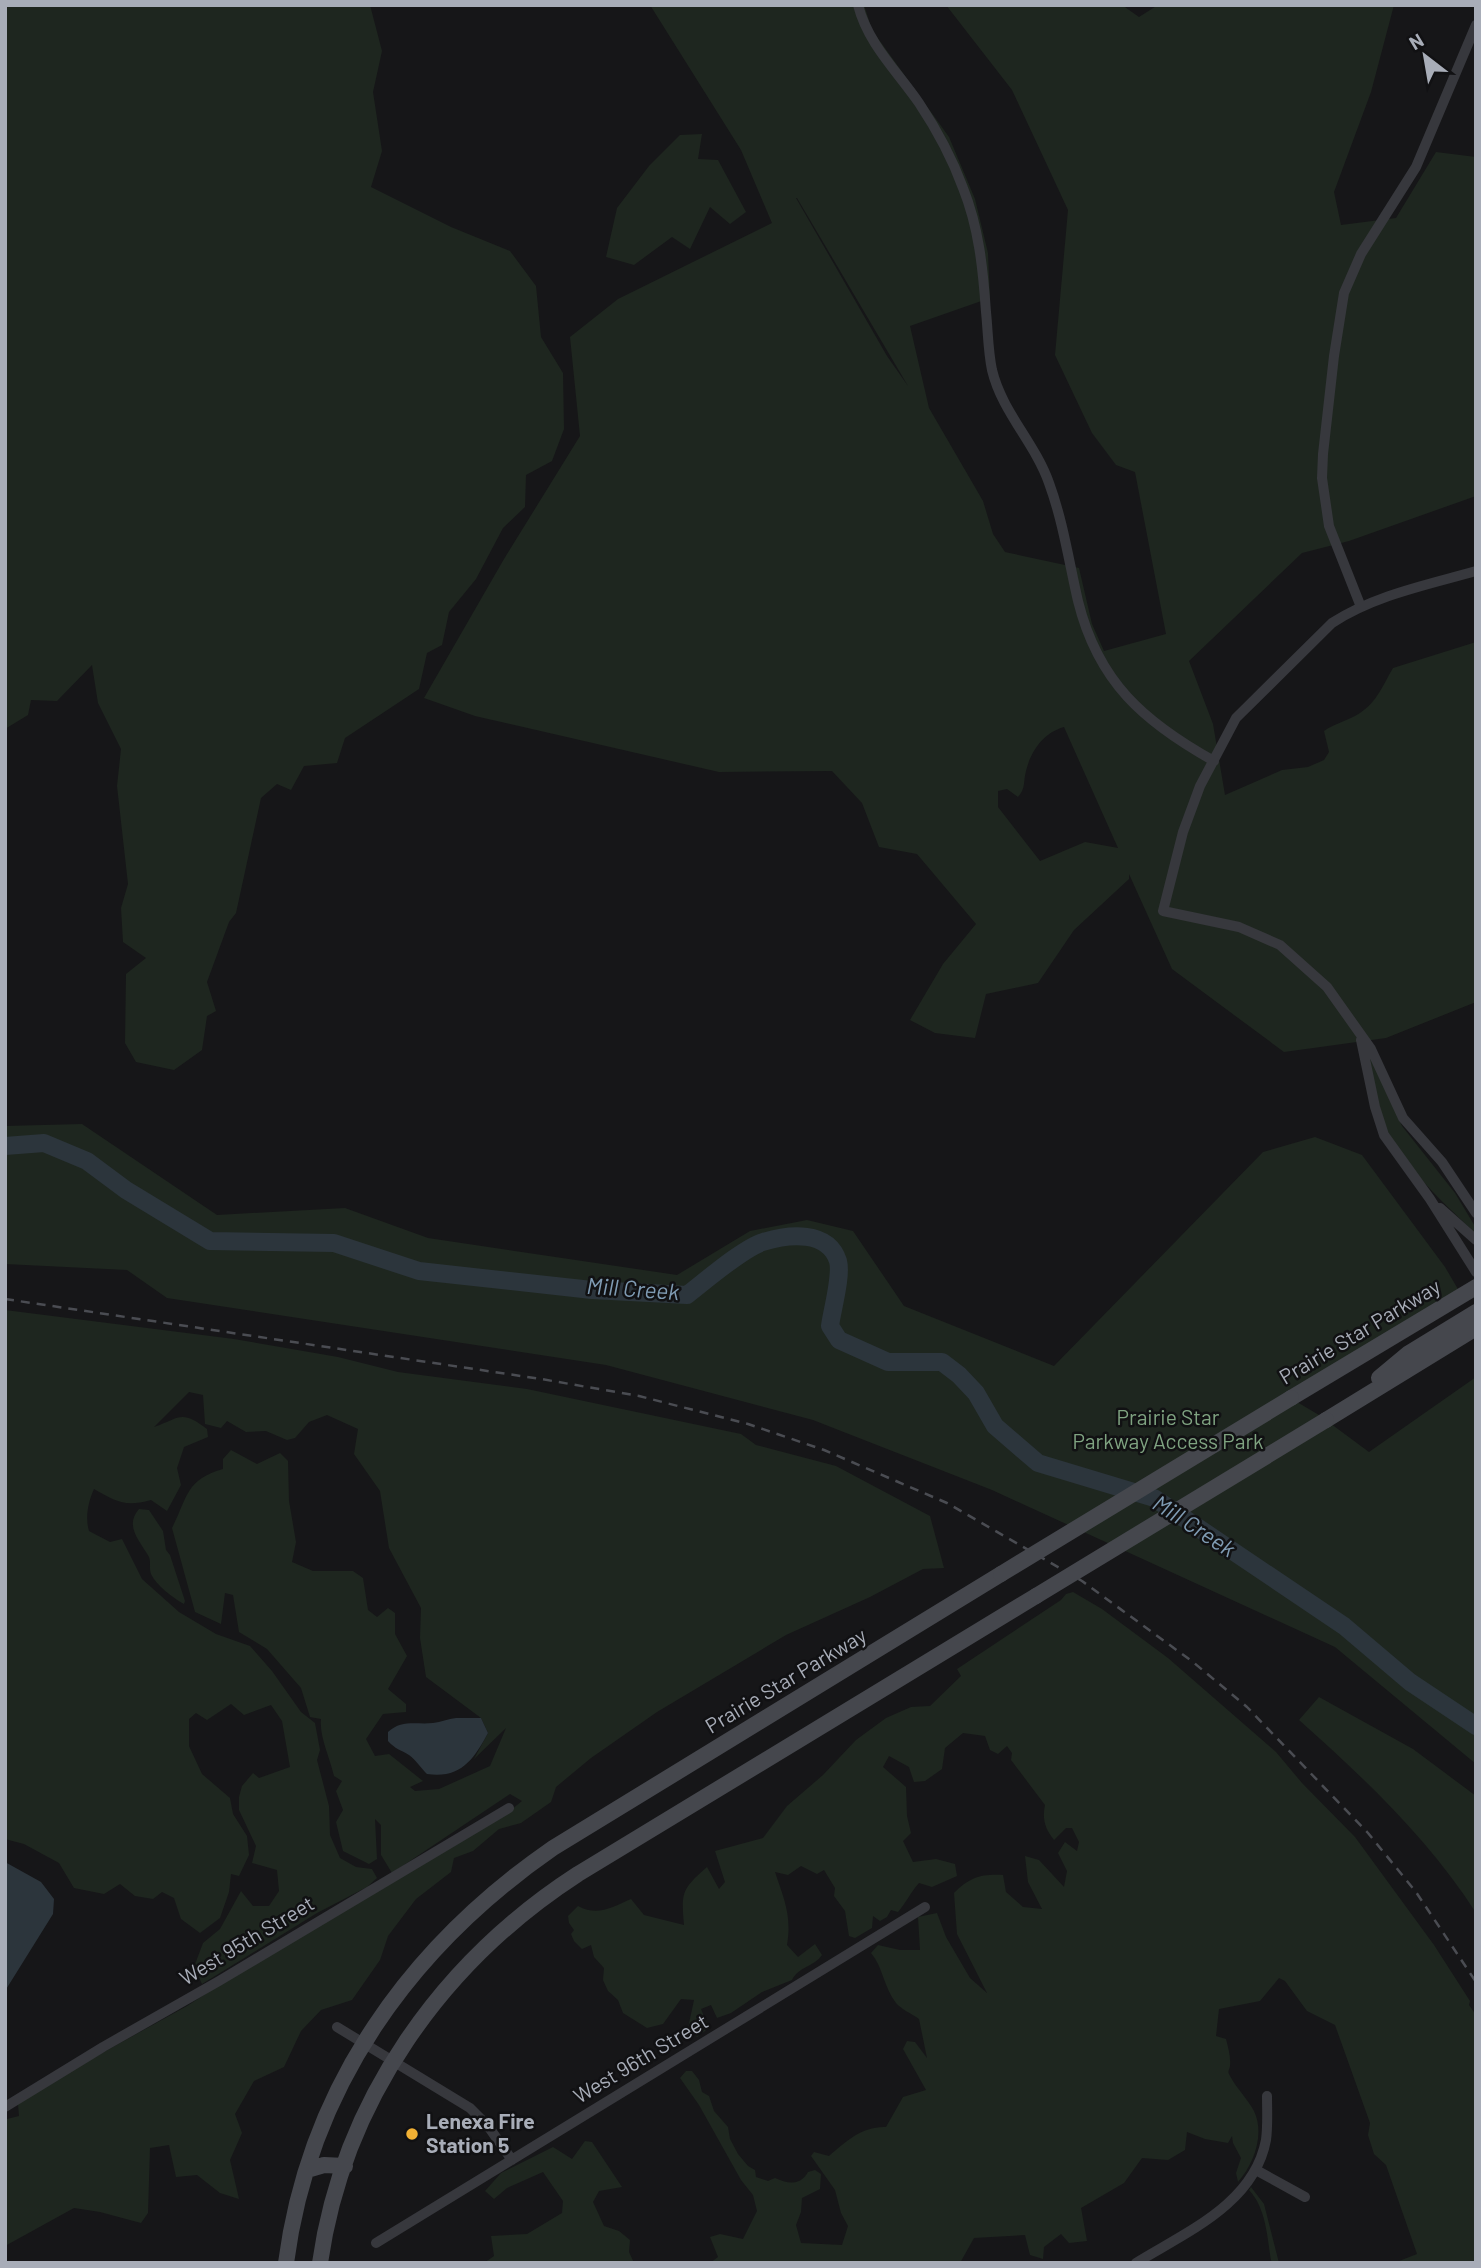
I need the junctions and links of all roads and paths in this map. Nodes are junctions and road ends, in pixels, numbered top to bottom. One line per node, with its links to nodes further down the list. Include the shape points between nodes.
1 (858, 5): 5 (street, via 875,44 933,124 966,196 982,257 992,369 1000,397 1049,481 1079,604 1104,667 1150,720)
2 (1476, 25): 4 (street, via 1416,167 1360,254 1345,293 1322,478 1329,526)
3 (1476, 571): 4 (street)
4 (1361, 607): 5 (street, via 1332,623 1236,718)
5 (1214, 761): 6 (street, via 1183,832 1163,911 1239,928 1280,945 1327,987)
6 (1356, 1028): 7 (street, via 1384,1135); 8 (street, via 1371,1049 1403,1118 1442,1162)
7 (1430, 1199): 9 (street); 10 (street)
8 (1476, 1213)
9 (1476, 1240)
10 (1476, 1272)
11 (1476, 1287): 18 (main road, Prairie Star Parkway, bridge, via 530,1864 485,1899 432,1952)
12 (1476, 1312): 14 (main road, via 1409,1353)
13 (1476, 1328): 14 (main road)
14 (1357, 1400): 19 (main road, bridge, via 554,1889 506,1927 454,1978)
15 (509, 1808): 21 (street, West 95th Street)
16 (925, 1907): 22 (street, West 96th Street)
17 (337, 2027): 18 (street)
18 (363, 2043): 19 (street); 24 (main road, Prairie Star Parkway, via 333,2100)
19 (393, 2060): 22 (street, via 479,2116); 23 (main road)
20 (1267, 2096): 25 (street, via 1266,2137)
21 (5, 2107)
22 (512, 2160): 27 (street, West 96th Street)
23 (345, 2166): 24 (main road); 29 (main road)
24 (306, 2170): 28 (main road, Prairie Star Parkway)
25 (1256, 2170): 26 (street); 30 (street, via 1218,2212)
26 (1304, 2197)
27 (376, 2243)
28 (286, 2263)
29 (320, 2263)
30 (1136, 2263)

